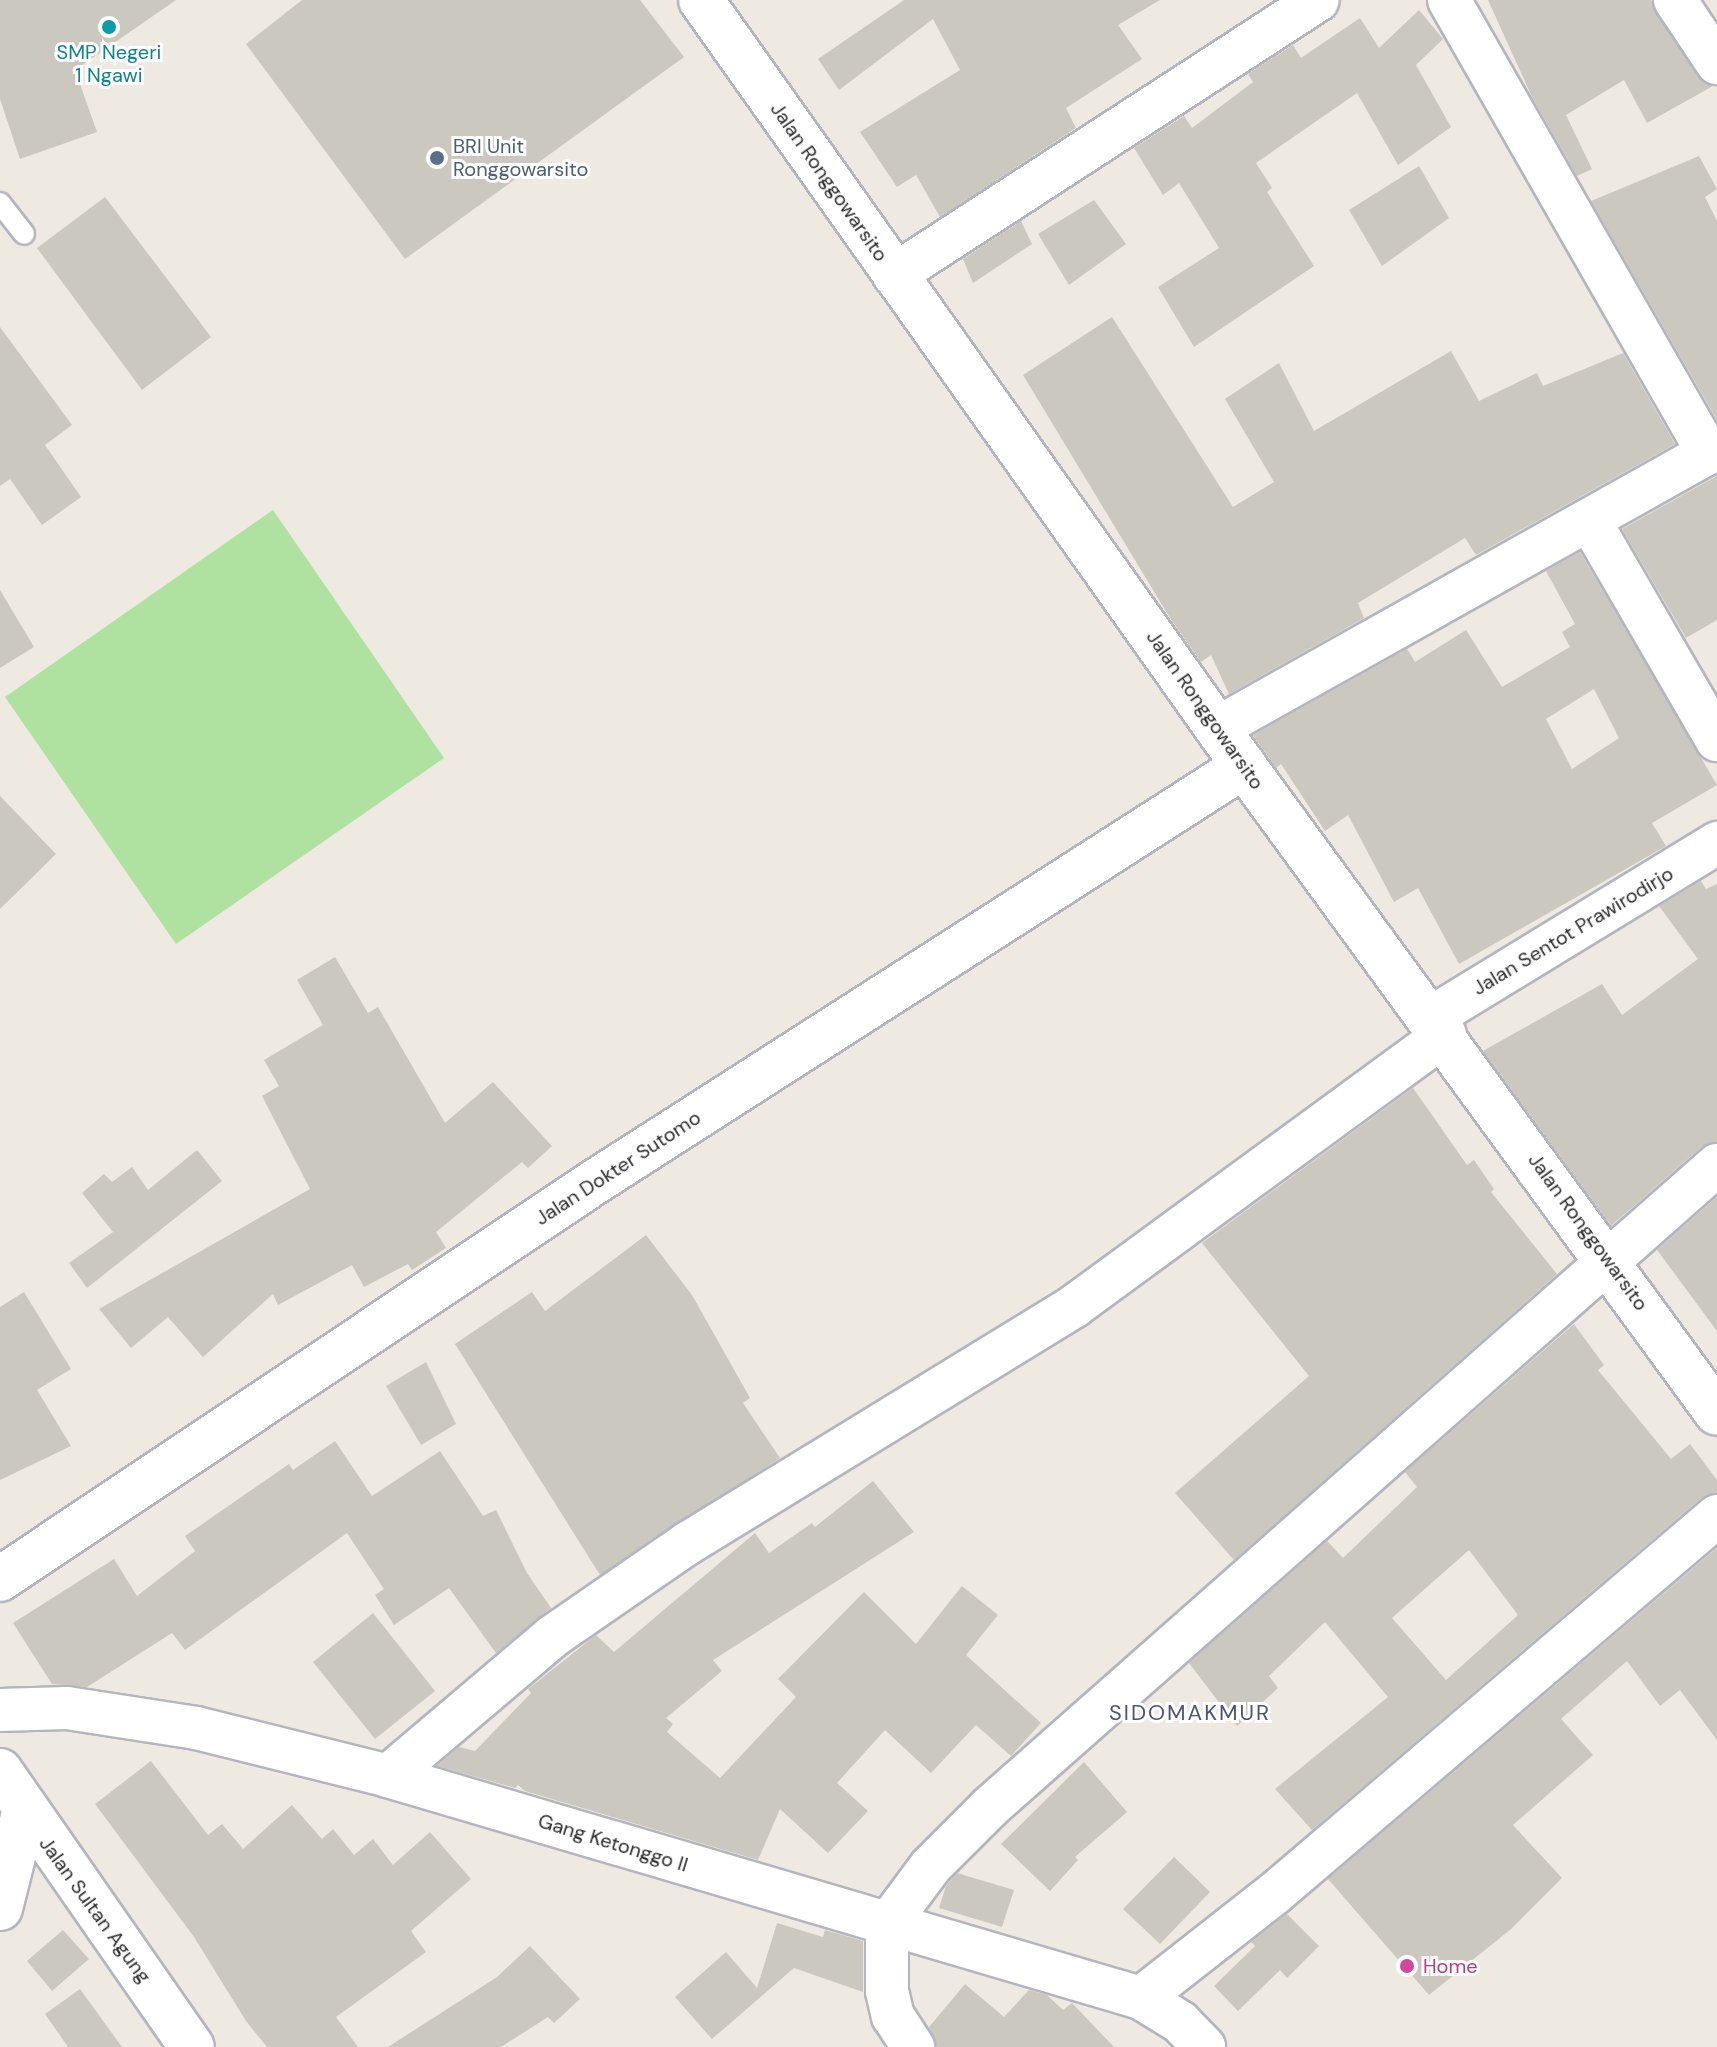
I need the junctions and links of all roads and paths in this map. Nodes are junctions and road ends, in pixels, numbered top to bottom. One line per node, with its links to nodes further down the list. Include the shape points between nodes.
1 (701, 0): 8 (street, Jalan Ronggowarsito)
2 (1318, 0): 8 (street)
3 (1449, 0): 9 (street)
4 (1675, 0): 5 (street)
5 (1717, 63)
6 (0, 203): 7 (lane)
7 (24, 234)
8 (894, 275): 11 (street, Jalan Ronggowarsito)
9 (1713, 451): 10 (street)
10 (1591, 523): 11 (street); 12 (street)
11 (1219, 727): 13 (street, Jalan Ronggowarsito)
12 (1717, 740)
13 (1244, 766): 15 (street, Jalan Ronggowarsito); 20 (street, Jalan Dokter Sutomo, via 590,1185)
14 (1717, 843): 15 (street, Jalan Sentot Prawirodirjo)
15 (1437, 1027): 17 (street, Jalan Ronggowarsito); 22 (street, Jalan Sentot Prawirodirjo, via 1073,1307 688,1543 553,1636)
16 (1717, 1165): 17 (street)
17 (1611, 1263): 18 (street, Jalan Ronggowarsito); 25 (street, via 990,1807 931,1866)
18 (1717, 1413)
19 (1717, 1516): 26 (street, via 1275,1893)
20 (0, 1579)
21 (0, 1710): 22 (street, Gang Ketonggo II, via 67,1708 196,1728)
22 (388, 1776): 25 (street, Gang Ketonggo II)
23 (8, 1788): 24 (street); 27 (street, Jalan Sultan Agung)
24 (0, 1908)
25 (887, 1925): 26 (street, Gang Ketonggo II); 28 (street, via 887,1991 893,2016)
26 (1141, 1998): 29 (street, Gang Ketonggo II, via 1180,2022)
27 (192, 2047)
28 (913, 2047)
29 (1204, 2047)

